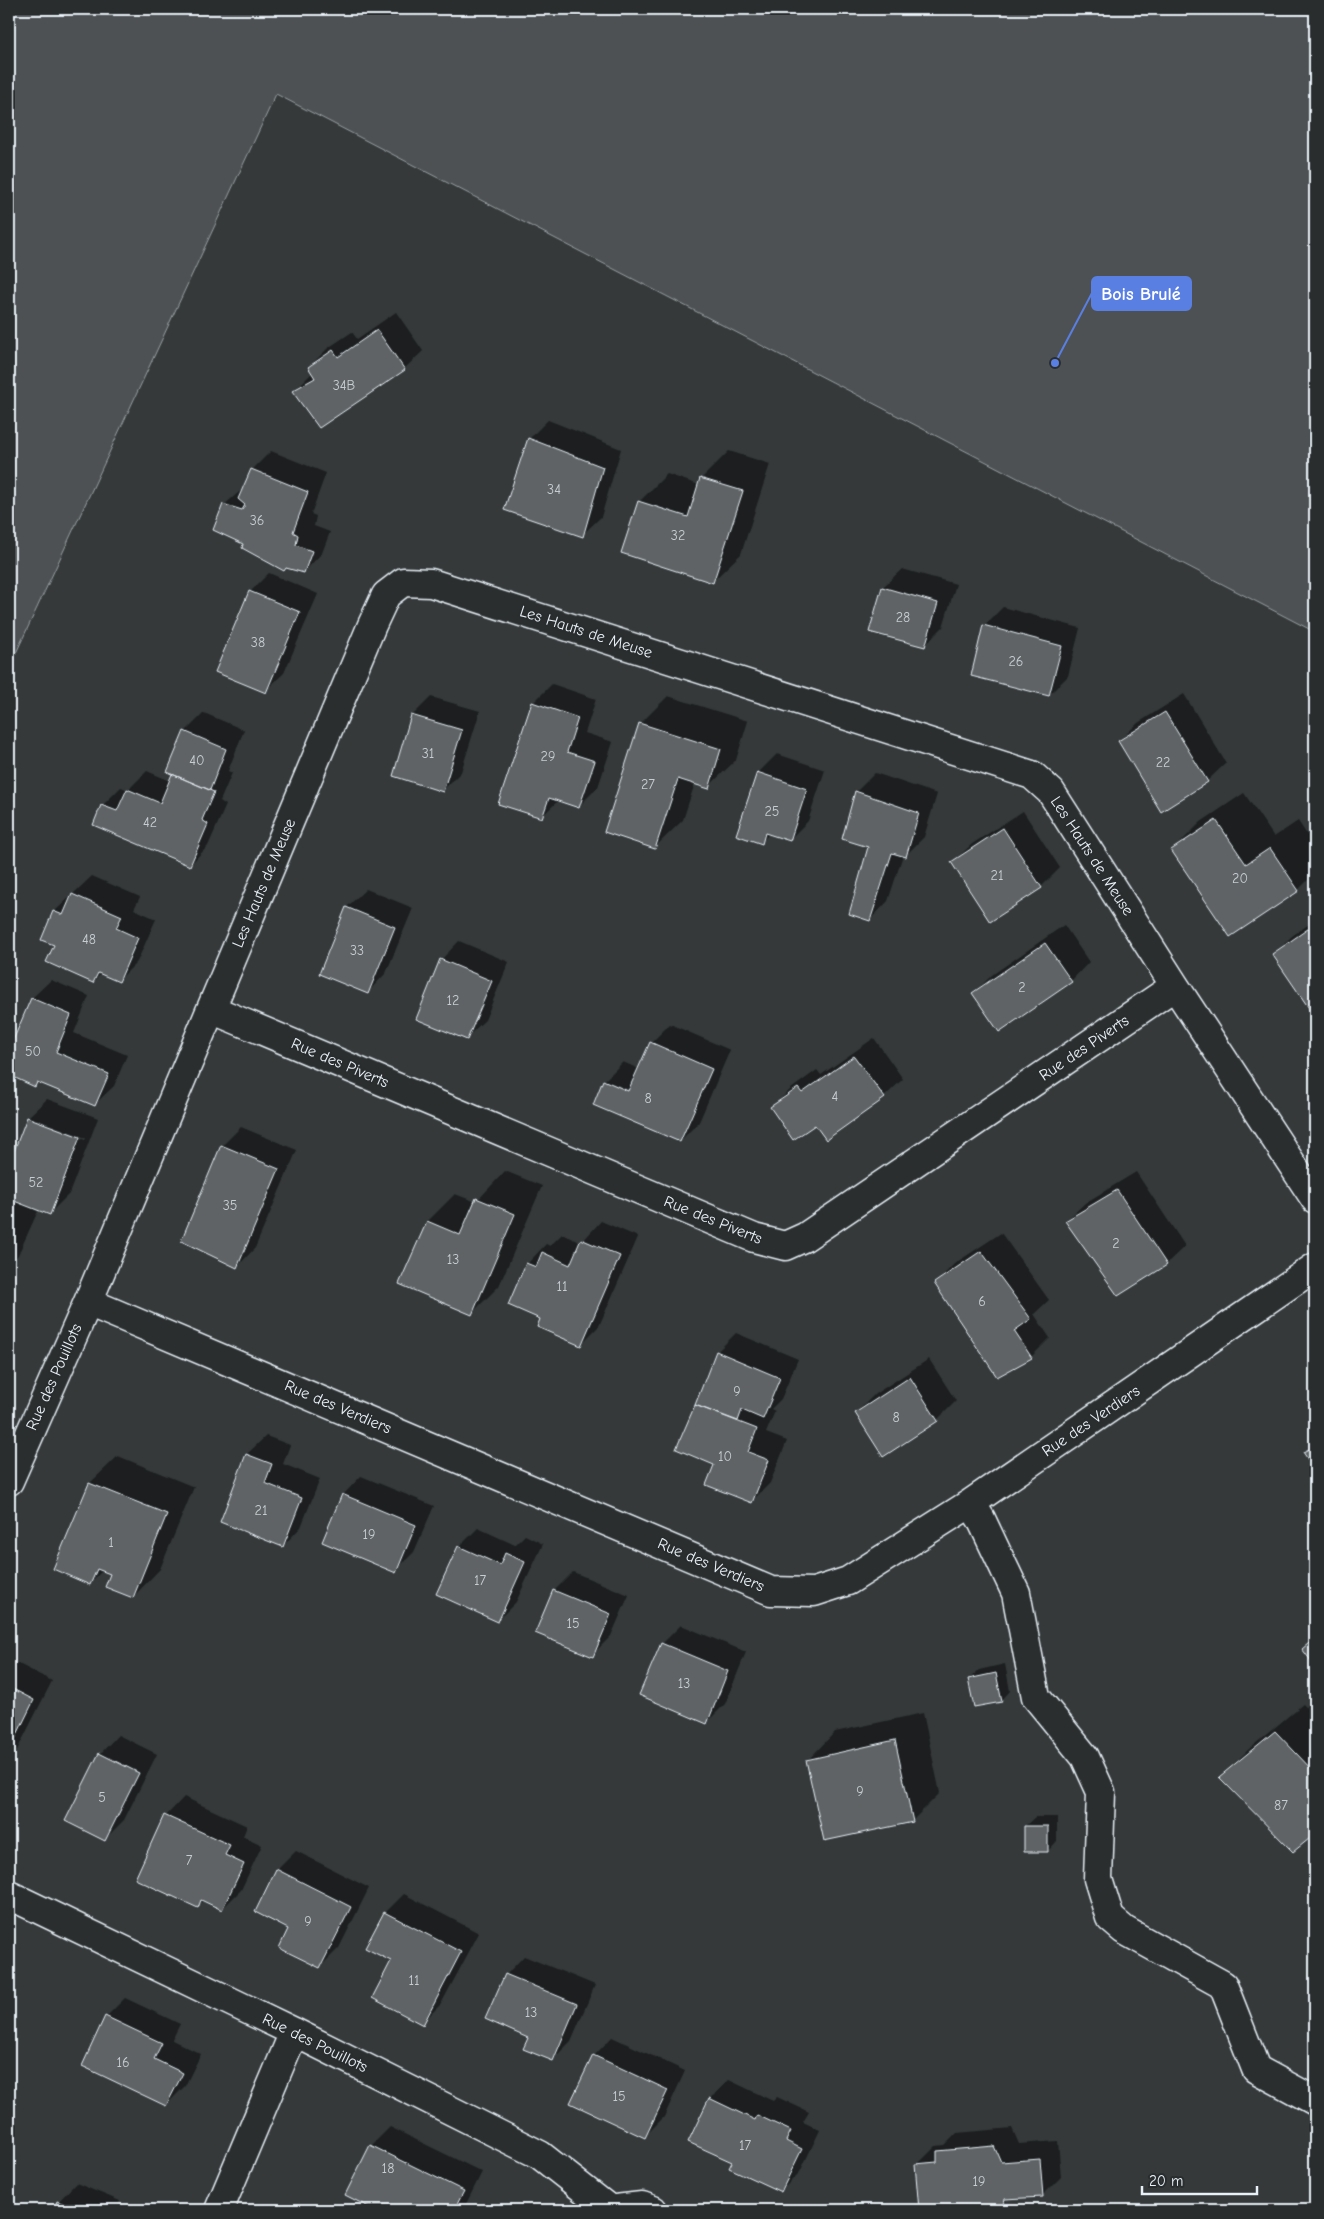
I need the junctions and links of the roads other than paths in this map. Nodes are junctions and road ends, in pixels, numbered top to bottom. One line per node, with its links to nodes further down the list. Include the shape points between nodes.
1 (1175, 986): 2 (street, Rue des Piverts, via 805,1237 785,1246 754,1238); 2 (street, Les Hauts de Meuse, via 1051,792 1032,775 431,583 403,582 386,595 372,625); 3 (street, Les Hauts de Meuse)
2 (211, 1009): 5 (street, Les Hauts de Meuse)
3 (1315, 1199)
4 (1315, 1267): 7 (street, Rue des Verdiers)
5 (88, 1302): 6 (street, Rue des Pouillots); 7 (street, Rue des Verdiers, via 771,1590 814,1592 848,1581)
6 (9, 1481)
7 (971, 1503): 10 (street, via 1016,1593 1036,1697 1085,1757 1102,1792 1098,1880 1110,1918 1124,1930 1223,1985 1256,2069)
8 (9, 1895): 9 (street, Rue des Pouillots)
9 (294, 2032): 11 (street); 12 (street, Rue des Pouillots, via 540,2155)
10 (1315, 2102)
11 (219, 2210)
12 (608, 2210): 13 (street, Rue des Pouillots, via 642,2206)
13 (653, 2210)

